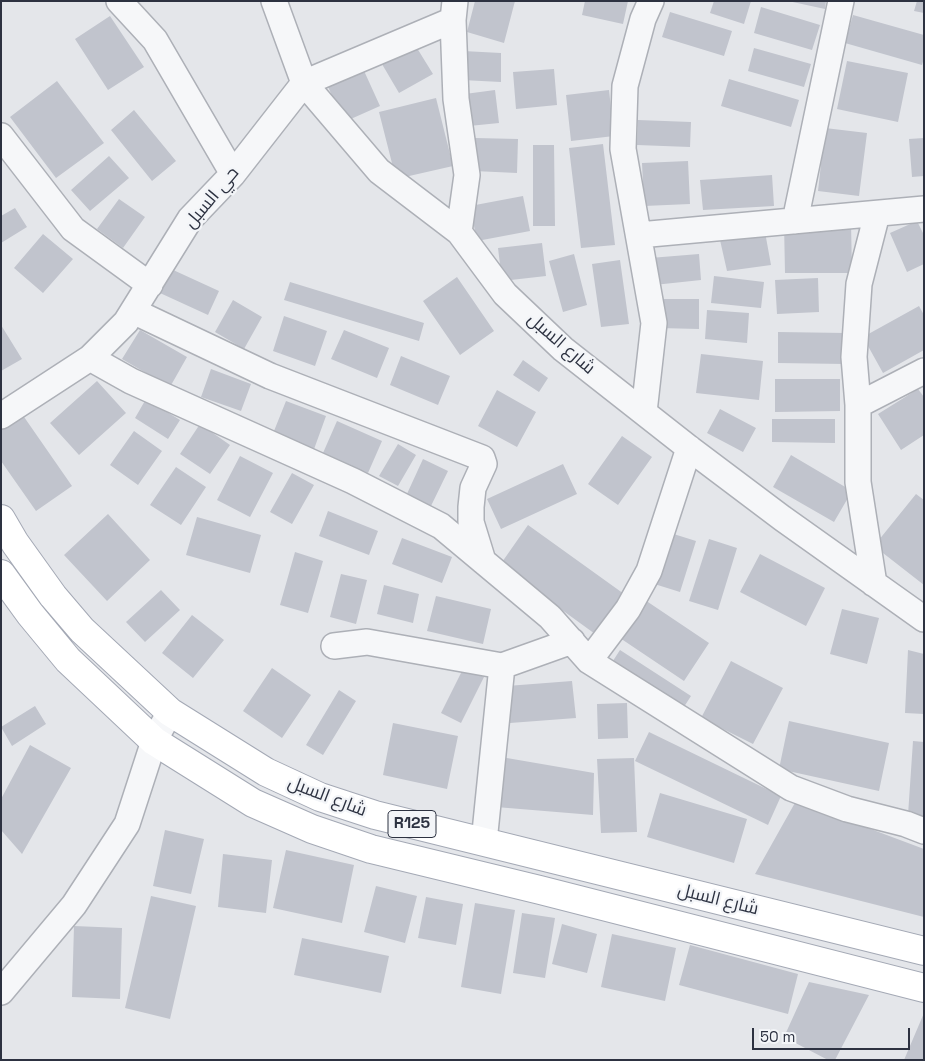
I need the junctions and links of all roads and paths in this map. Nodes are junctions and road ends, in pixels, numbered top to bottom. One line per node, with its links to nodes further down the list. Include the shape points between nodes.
1 (119, 1): 8 (street, via 155,40)
2 (274, 1): 6 (street, شارع السبل)
3 (651, 1): 13 (street, via 625,86 623,149)
4 (841, 1): 11 (street)
5 (454, 11): 6 (street, حي السبل); 12 (street, via 456,99 467,175)
6 (304, 84): 8 (street, حي السبل); 12 (street, شارع السبل, via 379,171)
7 (1, 136): 14 (street, via 74,229)
8 (233, 174): 14 (street, حي السبل, via 190,219)
9 (924, 209): 10 (street)
10 (877, 214): 11 (street); 18 (street, via 859,284 854,357)
11 (795, 222): 13 (street)
12 (459, 232): 19 (street, شارع السبل, via 505,294 562,349)
13 (639, 235): 19 (street, via 654,323)
14 (150, 286): 15 (street, حي السبل)
15 (133, 310): 16 (street, حي السبل, via 126,322); 23 (street, via 270,376 482,458 484,464 473,488 471,522)
16 (90, 358): 20 (street, حي السبل); 23 (street, via 131,381 352,481 441,526)
17 (924, 370): 18 (street)
18 (858, 405): 25 (street, via 858,482)
19 (644, 412): 21 (street, شارع السبل)
20 (1, 416)
21 (689, 448): 25 (street, شارع السبل); 29 (street, via 649,570 628,609)
22 (1, 519): 31 (main road, شارع السبل / R125, via 47,589 82,630)
23 (483, 561): 27 (street, via 550,617)
24 (1, 574): 32 (main road, شارع السبل / R125, via 68,660)
25 (874, 584): 26 (street, شارع السبل)
26 (924, 619)
27 (572, 642): 29 (street); 30 (street)
28 (334, 646): 30 (street, via 367,642)
29 (589, 660): 33 (street, via 791,788 847,809)
30 (502, 666): 34 (street)
31 (170, 712): 32 (street); 34 (main road, شارع السبل / R125, via 266,772 320,797 376,815)
32 (154, 741): 36 (main road, شارع السبل / R125, via 253,803 312,829 371,848); 37 (street, via 127,824 74,905)
33 (924, 830)
34 (484, 842): 35 (main road, شارع السبل / R125)
35 (924, 951)
36 (924, 988)
37 (1, 992)

